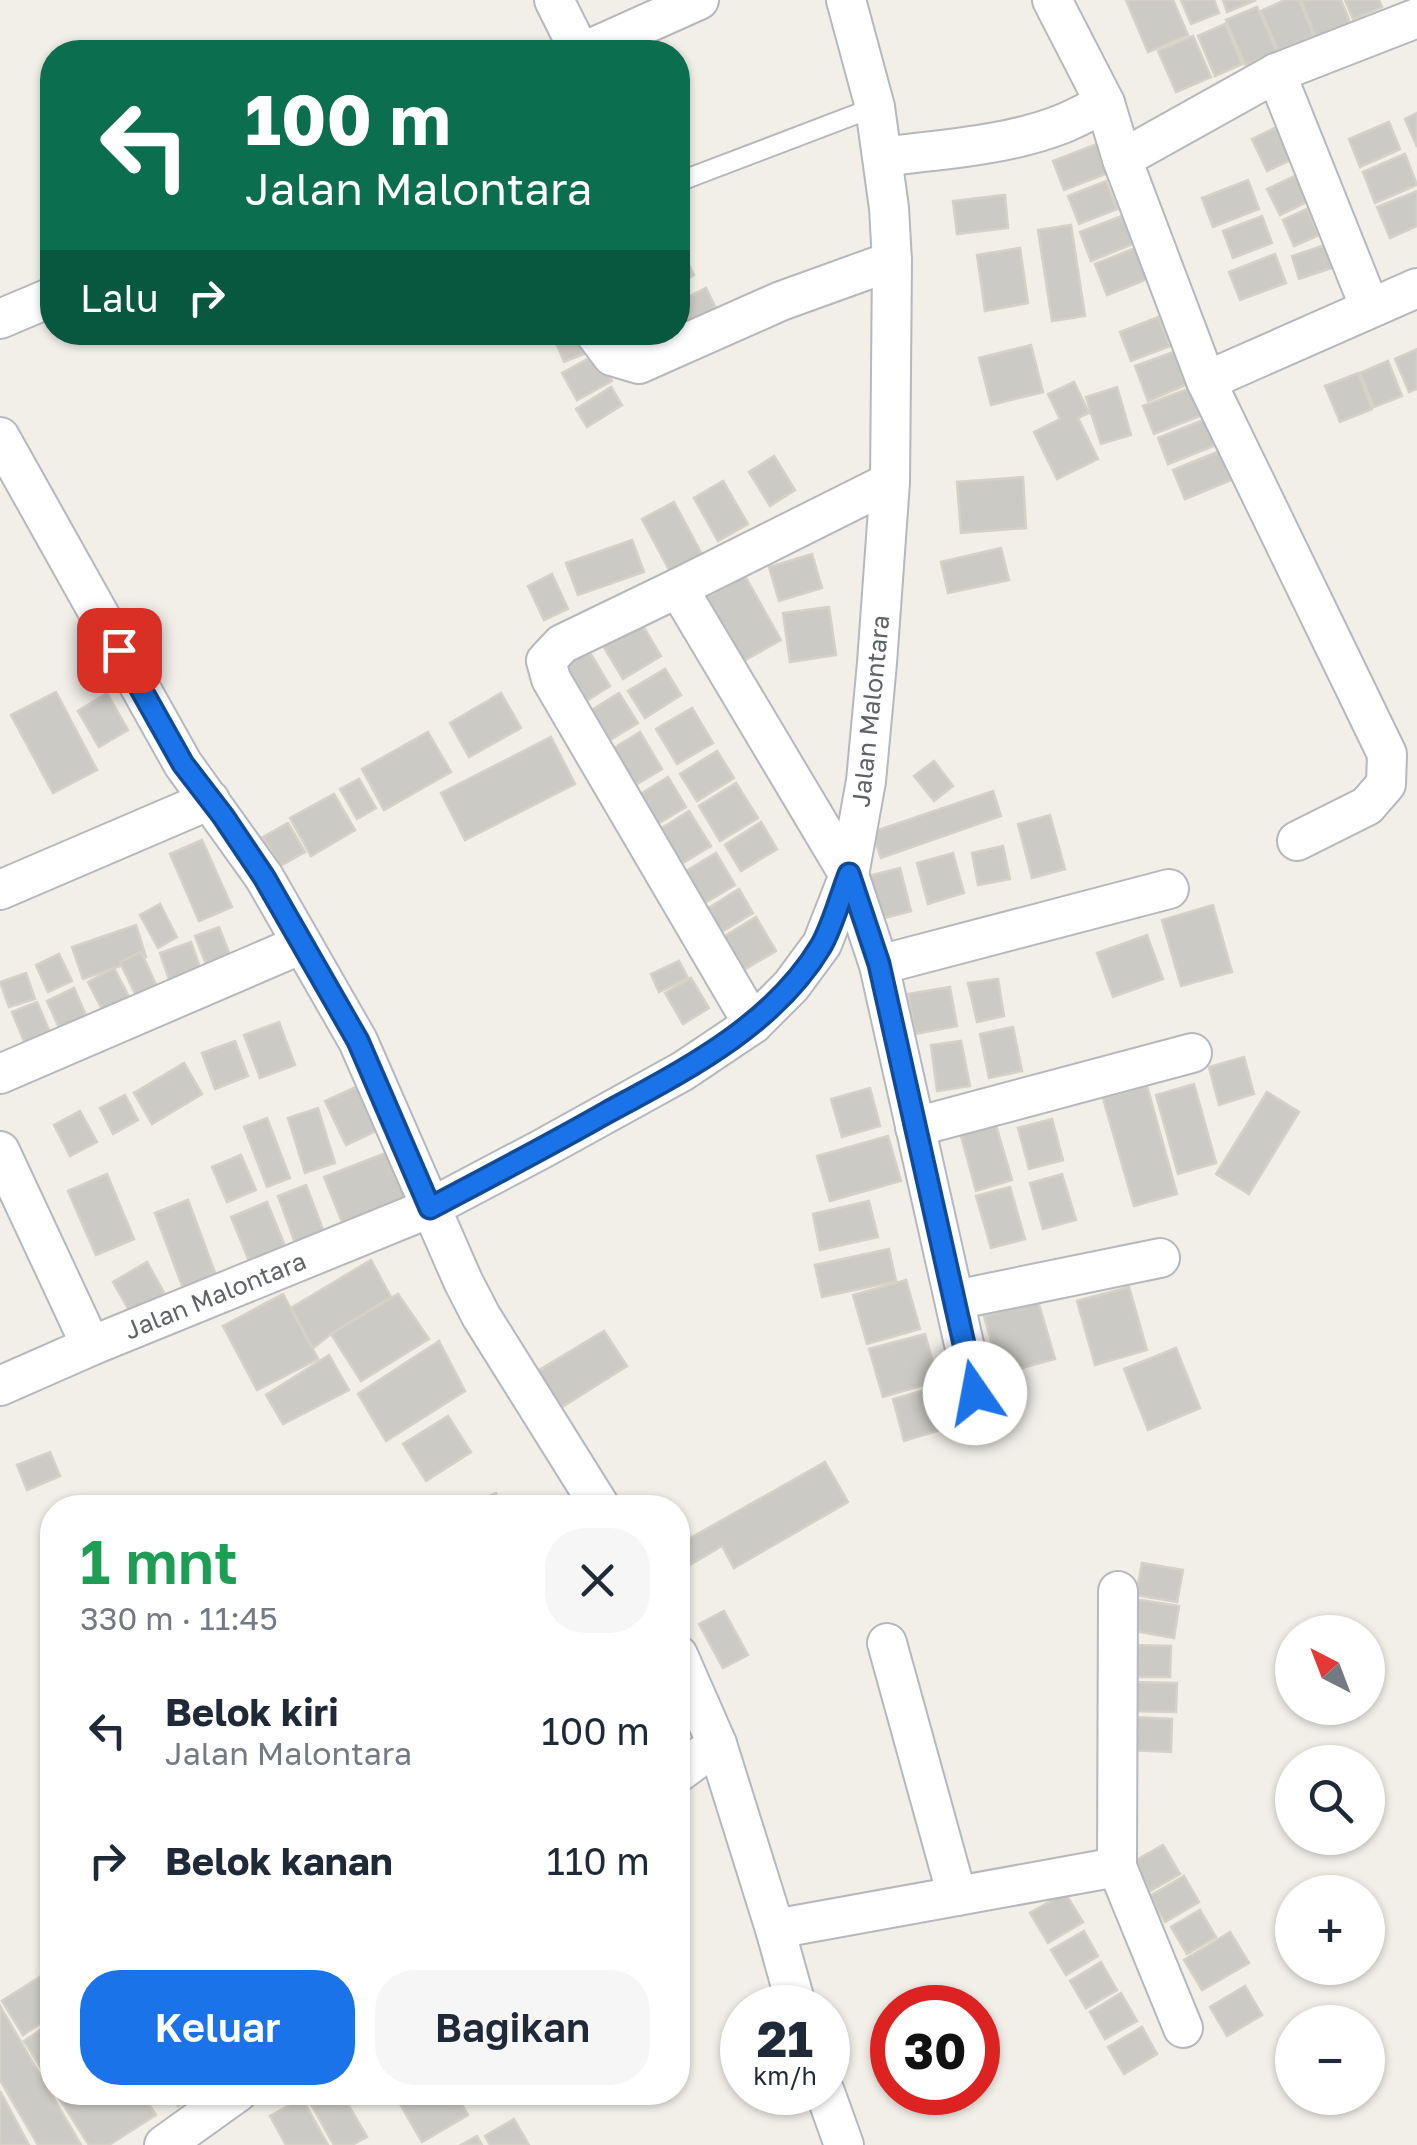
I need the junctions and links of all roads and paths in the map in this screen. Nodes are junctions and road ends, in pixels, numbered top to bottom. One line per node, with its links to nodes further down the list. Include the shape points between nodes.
1 (554, 0): 6 (street)
2 (699, 0): 7 (street)
3 (846, 0): 10 (street, Jalan Malontara)
4 (1052, 0): 9 (street)
5 (1417, 18): 8 (street)
6 (575, 40)
7 (608, 40)
8 (1276, 73): 12 (street); 17 (street)
9 (1105, 104): 11 (street, via 989,144); 12 (street)
10 (876, 106): 11 (street, Jalan Malontara); 13 (lane)
11 (882, 157): 14 (street, Jalan Malontara)
12 (1122, 158): 22 (street)
13 (690, 177)
14 (892, 261): 19 (street); 24 (street, Jalan Malontara)
15 (1417, 288): 17 (street)
16 (40, 302): 18 (street)
17 (1370, 308): 22 (street)
18 (0, 319)
19 (690, 341)
20 (604, 345): 21 (street, via 612,356 638,364)
21 (681, 345)
22 (1206, 381): 27 (street, via 1387,754 1386,784 1367,806)
23 (0, 437): 26 (street, via 152,711)
24 (890, 482): 25 (street); 28 (street, Jalan Malontara, via 866,782)
25 (678, 588): 28 (street); 33 (street, via 562,644 546,662)
26 (210, 800): 29 (street); 31 (street)
27 (1296, 841)
28 (849, 874): 32 (street); 33 (street, Jalan Malontara, via 822,944)
29 (0, 890)
30 (1170, 890): 32 (street)
31 (302, 944): 35 (street); 38 (street, via 358,1041)
32 (879, 964): 36 (street)
33 (752, 1024): 38 (street, Jalan Malontara, via 683,1071)
34 (1192, 1053): 36 (street)
35 (0, 1074)
36 (915, 1127): 40 (street)
37 (0, 1151): 41 (street)
38 (430, 1208): 41 (street, Jalan Malontara); 44 (street, via 481,1316)
39 (1160, 1258): 40 (street)
40 (955, 1300): 43 (street)
41 (91, 1346): 42 (street, Jalan Malontara)
42 (0, 1386)
43 (975, 1393)
44 (593, 1495)
45 (1118, 1591): 50 (street)
46 (887, 1643): 51 (street)
47 (690, 1683): 48 (street)
48 (716, 1744): 49 (street); 52 (street)
49 (690, 1764)
50 (1117, 1867): 51 (street); 54 (street)
51 (957, 1896): 52 (street)
52 (775, 1929): 53 (street)
53 (791, 1985)
54 (1183, 2028)
55 (220, 2105): 57 (street)
56 (833, 2115): 58 (street)
57 (164, 2145)
58 (844, 2145)

